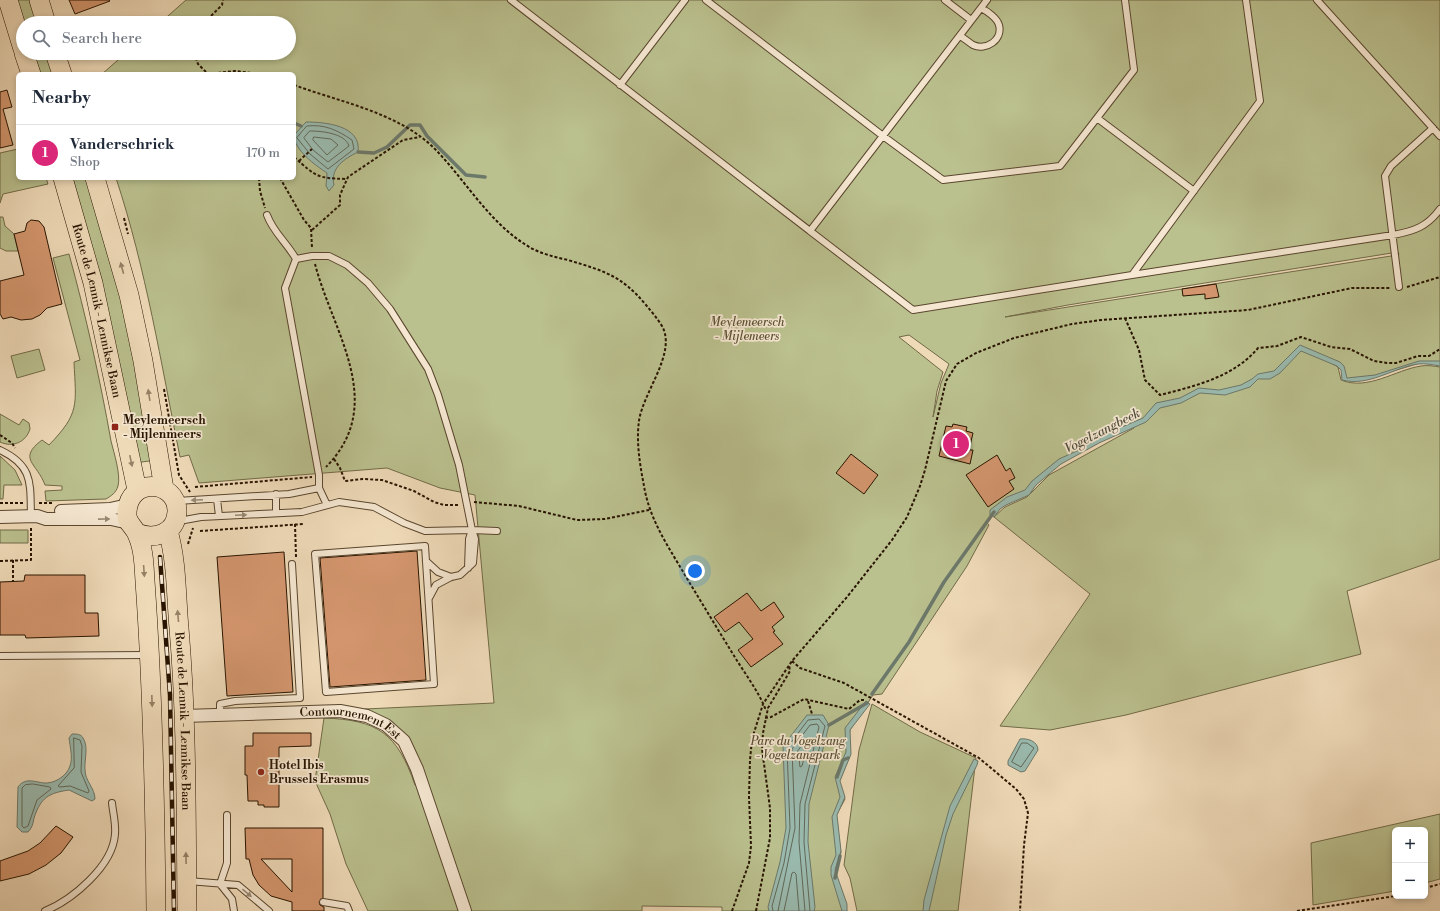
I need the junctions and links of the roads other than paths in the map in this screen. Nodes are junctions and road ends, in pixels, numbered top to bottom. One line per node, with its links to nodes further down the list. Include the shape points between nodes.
1 (8, 0): 14 (main road)
2 (39, 0): 12 (main road)
3 (511, 0): 20 (lane)
4 (686, 0): 20 (lane)
5 (706, 0): 23 (lane)
6 (945, 0): 13 (lane)
7 (987, 0): 11 (lane)
8 (1125, 0): 21 (lane, via 1134,70)
9 (1246, 0): 27 (lane, via 1260,101)
10 (1317, 0): 22 (lane)
11 (981, 8): 13 (lane); 15 (lane, via 999,25 999,36 991,45 982,47 973,45)
12 (44, 16)
13 (972, 20): 15 (lane)
14 (16, 26)
15 (960, 36): 23 (lane)
16 (26, 60): 18 (main road)
17 (57, 60): 19 (main road)
18 (30, 72)
19 (61, 72)
20 (620, 85): 30 (lane)
21 (1097, 118): 23 (lane, via 1060,166 943,180); 27 (lane)
22 (1433, 128): 24 (lane); 31 (lane, via 1391,166 1385,176)
23 (883, 136): 30 (lane)
24 (1440, 136)
25 (64, 180): 39 (main road, Route de Lennik - Lennikse Baan, one-way to 39, via 93,283)
26 (96, 180): 38 (main road, Route de Lennik - Lennikse Baan, one-way to 26, via 129,295)
27 (1194, 191): 33 (lane)
28 (1440, 209): 31 (lane, via 1417,230)
29 (267, 215): 32 (lane, via 271,226 288,245)
30 (810, 231): 33 (lane, via 913,310)
31 (1394, 235): 33 (lane); 34 (lane)
32 (296, 259): 36 (lane, via 285,288 319,475); 48 (lane, via 329,256 346,265 368,284 390,309 428,369 449,426)
33 (1132, 274)
34 (1399, 287)
35 (0, 450): 43 (lane, via 17,459 26,471)
36 (319, 488): 37 (lane); 41 (lane)
37 (276, 494): 40 (lane); 42 (lane)
38 (169, 495): 39 (main road, via 155,486 146,486); 40 (lane, one-way to 38); 46 (main road, Route de Lennik - Lennikse Baan, via 177,511)
39 (132, 498): 43 (street, via 110,509 46,512); 47 (main road, Route de Lennik - Lennikse Baan, via 126,514)
40 (217, 499): 44 (lane)
41 (327, 505): 42 (lane, via 302,512); 48 (lane, via 339,502 374,507 425,531)
42 (276, 513): 44 (lane, one-way to 42)
43 (34, 516): 45 (street); 47 (street, one-way to 47, via 46,519 111,518)
44 (218, 516): 46 (lane)
45 (0, 517)
46 (171, 527): 47 (main road, via 158,536 147,537); 57 (main road, Route de Lennik - Lennikse Baan, one-way to 46)
47 (133, 528): 54 (main road, Route de Lennik - Lennikse Baan, one-way to 54, via 143,554)
48 (472, 530): 49 (lane); 52 (lane, via 475,539 473,563 460,575)
49 (497, 531)
50 (426, 560): 52 (lane, via 438,572); 53 (lane); 53 (lane, via 425,546 315,554 326,692 434,684)
51 (292, 564): 56 (lane, via 300,698 220,704)
52 (451, 577): 53 (lane, via 436,585)
53 (428, 599)
54 (150, 655): 55 (lane); 64 (main road, Route de Lennik - Lennikse Baan, one-way to 64)
55 (0, 656)
56 (220, 715): 57 (street, Contournement Est); 69 (street, Contournement Est, via 340,711 367,716 386,725 404,741 417,769)
57 (184, 716): 60 (main road, Route de Lennik - Lennikse Baan, one-way to 57)
58 (112, 803): 63 (lane, via 115,834 112,848 88,882)
59 (227, 816): 61 (lane, via 227,863)
60 (187, 881): 61 (lane); 65 (main road, Route de Lennik - Lennikse Baan)
61 (220, 884): 66 (lane, via 232,899); 67 (lane, one-way to 67, via 238,885)
62 (324, 902): 68 (lane, via 347,906)
63 (45, 911)
64 (156, 911)
65 (187, 911)
66 (234, 911)
67 (270, 911)
68 (349, 911)
69 (464, 911)

